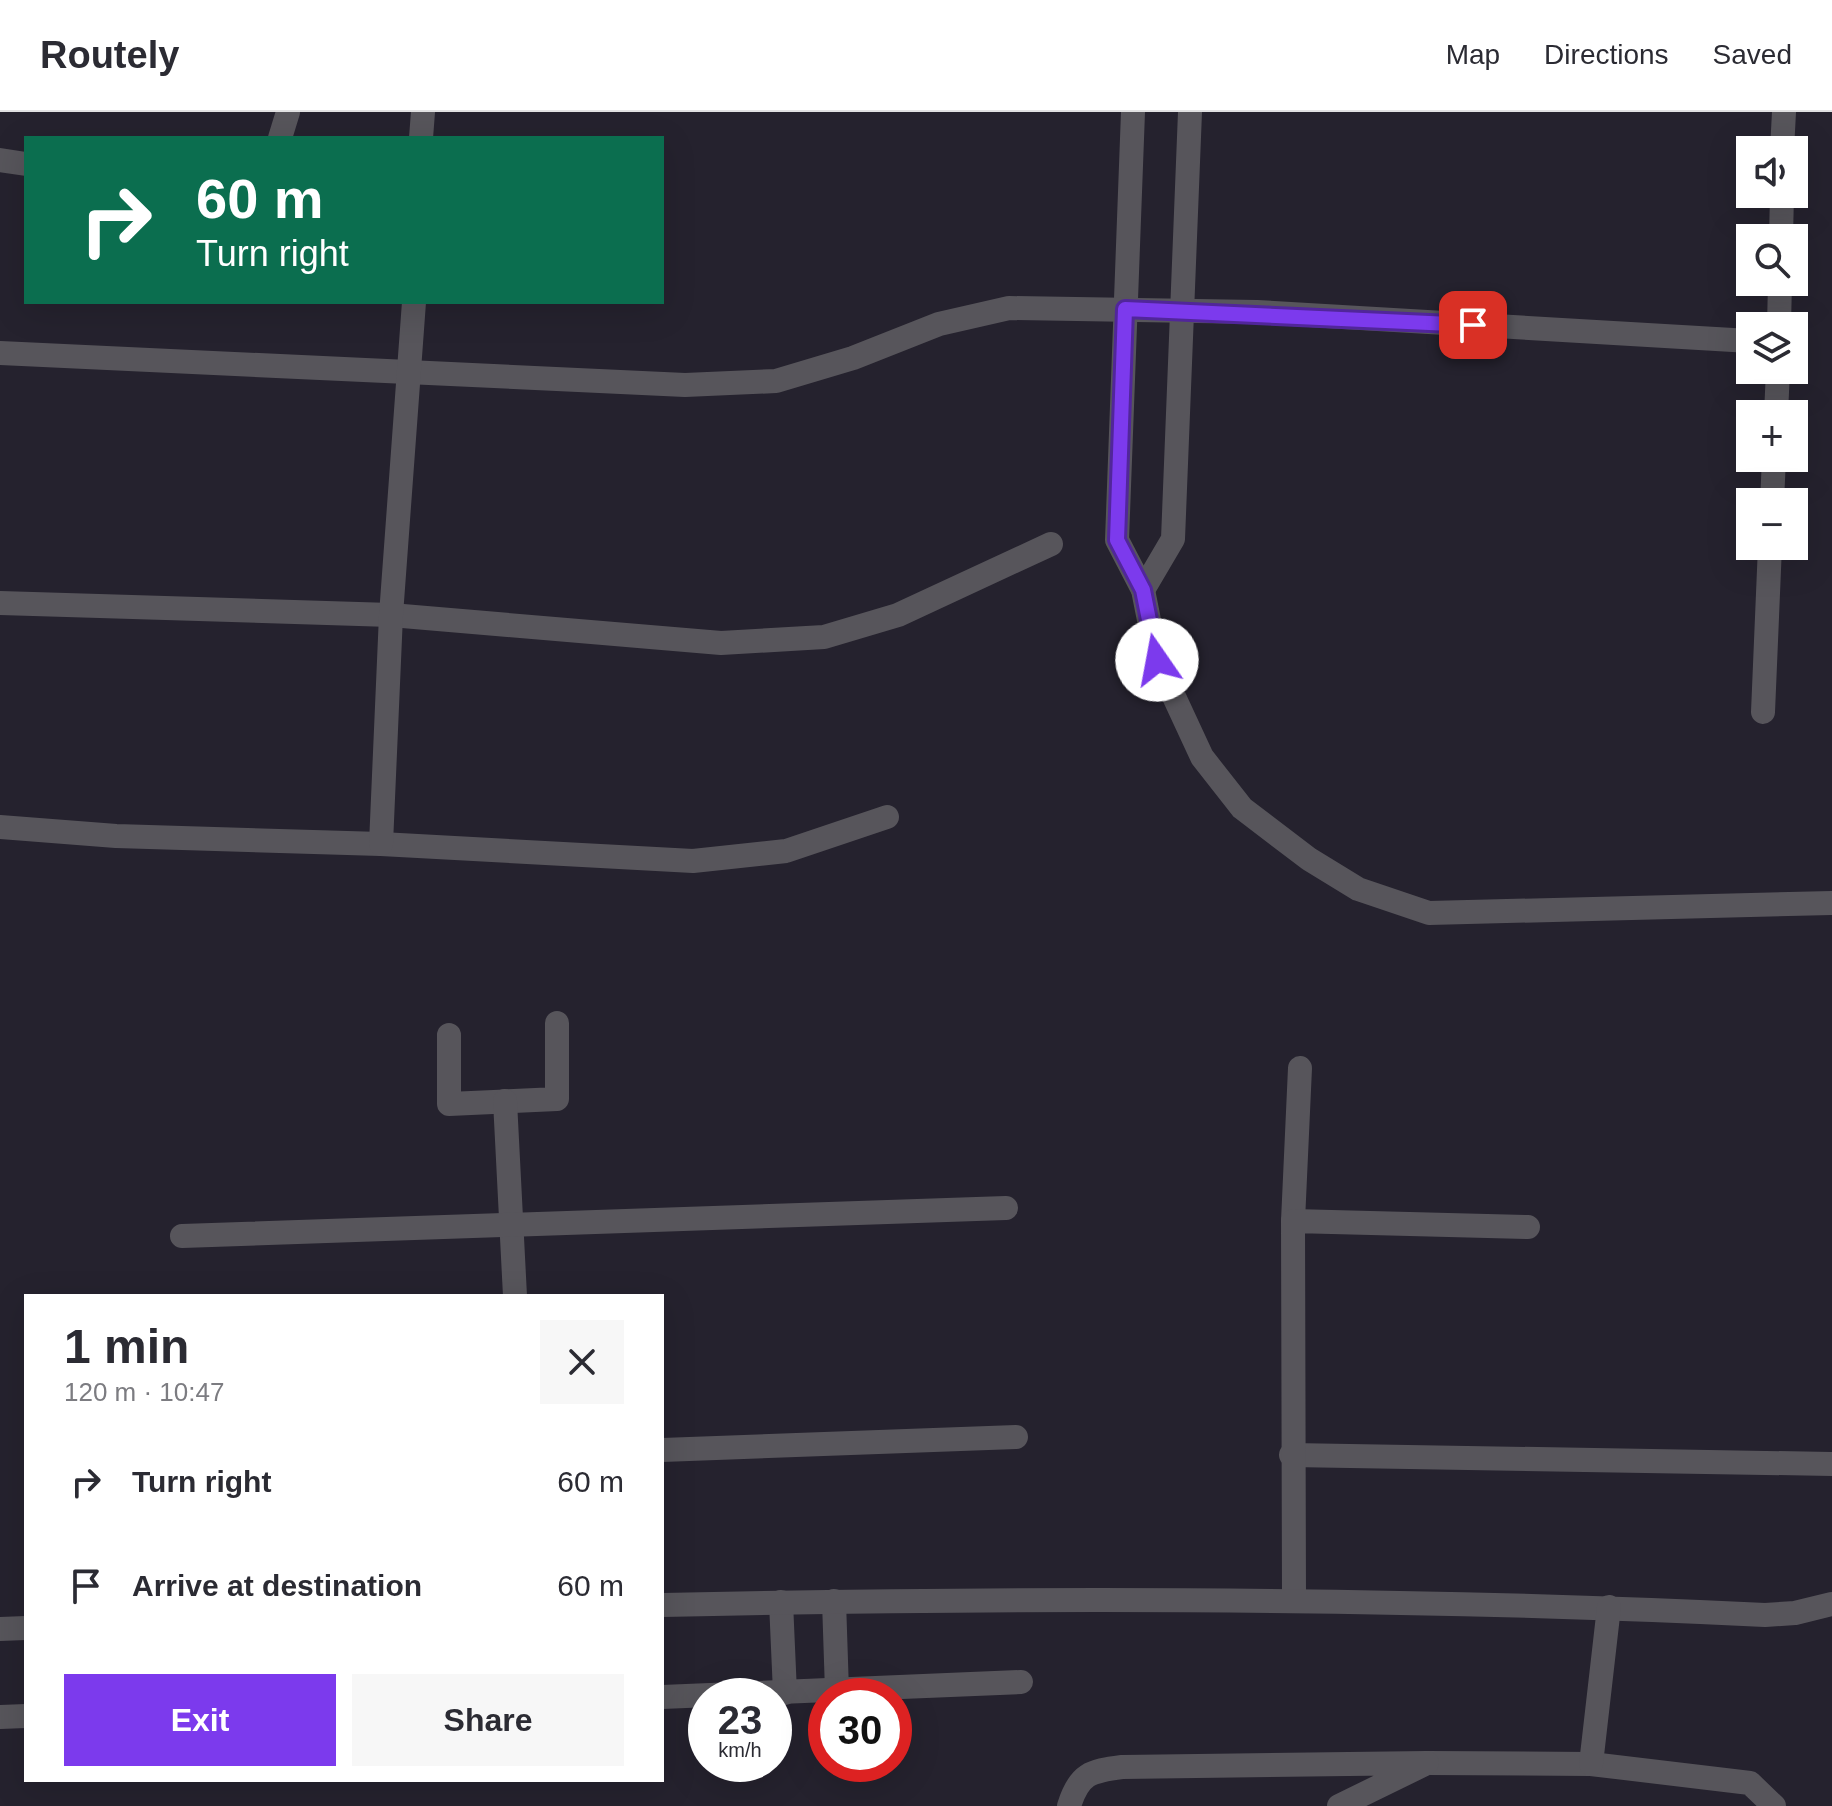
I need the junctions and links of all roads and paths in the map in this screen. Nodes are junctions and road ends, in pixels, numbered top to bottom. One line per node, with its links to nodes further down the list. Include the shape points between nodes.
1 (288, 112): 6 (street)
2 (423, 112): 7 (street)
3 (1133, 112): 12 (street)
4 (1190, 112): 13 (street)
5 (1784, 112): 8 (street)
6 (281, 136)
7 (421, 136)
8 (1783, 136)
9 (0, 160): 10 (street)
10 (24, 164)
11 (414, 304): 16 (street)
12 (1125, 309): 13 (street); 16 (street, via 1009,308 939,324 776,381 685,385); 19 (street, via 1117,540)
13 (1183, 311): 14 (street); 19 (street, via 1173,539)
14 (1736, 340)
15 (0, 353): 16 (street)
16 (410, 370): 21 (street)
17 (1051, 544): 21 (street, via 898,615 824,637 721,643)
18 (1769, 560): 22 (street)
19 (1143, 590): 26 (street, via 1157,660 1202,757 1242,808 1358,889 1429,913)
20 (0, 603): 21 (street)
21 (391, 615): 25 (street)
22 (1763, 712)
23 (887, 817): 25 (street, via 786,851 693,861)
24 (0, 827): 25 (street)
25 (381, 844)
26 (1832, 903)
27 (557, 1023): 30 (street, via 557,1099)
28 (449, 1035): 30 (street, via 449,1104)
29 (1300, 1068): 32 (street)
30 (505, 1101): 33 (street)
31 (1006, 1208): 33 (street)
32 (1293, 1221): 34 (street); 39 (street)
33 (511, 1222): 35 (street); 36 (street)
34 (1528, 1227)
35 (182, 1236)
36 (515, 1294)
37 (1016, 1437): 38 (street)
38 (664, 1450)
39 (1291, 1455): 40 (street); 41 (street)
40 (1832, 1464)
41 (1294, 1600): 42 (street); 46 (street)
42 (834, 1601): 43 (street); 50 (street)
43 (781, 1602): 45 (street); 49 (street)
44 (1832, 1604): 46 (street, via 1765,1615)
45 (664, 1605)
46 (1609, 1607): 58 (street)
47 (24, 1628): 48 (street)
48 (0, 1629)
49 (784, 1678)
50 (837, 1678)
51 (1021, 1682): 52 (street)
52 (912, 1687)
53 (688, 1696): 54 (street)
54 (664, 1697)
55 (24, 1716): 56 (street)
56 (0, 1717)
57 (1427, 1763): 58 (street); 59 (street, via 1102,1769 1077,1783); 60 (street)
58 (1591, 1764): 61 (street, via 1750,1783)
59 (1069, 1806)
60 (1339, 1806)
61 (1774, 1806)

